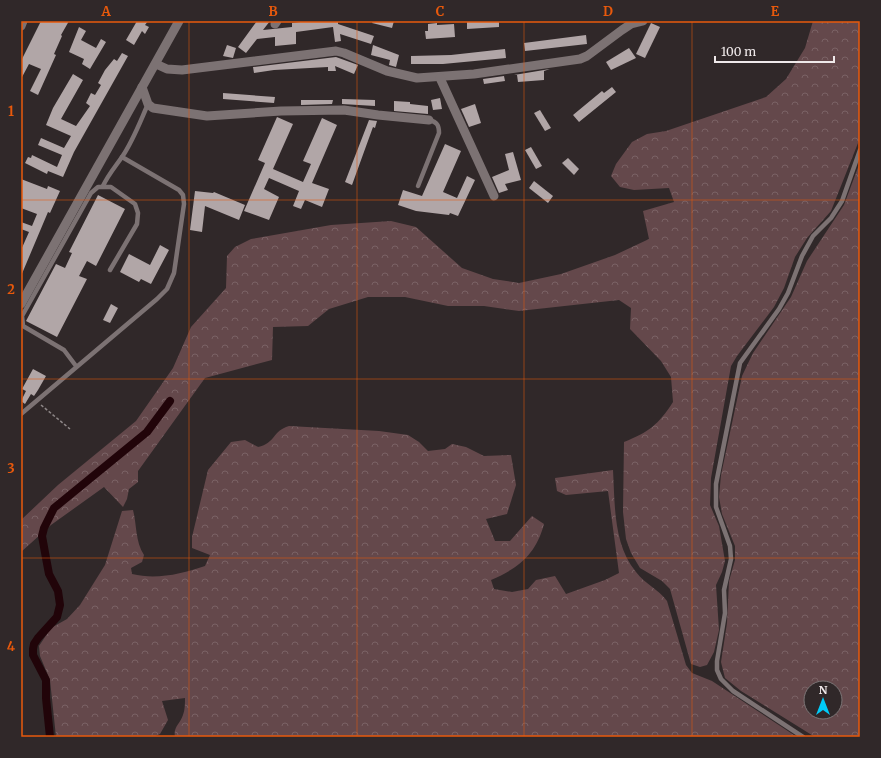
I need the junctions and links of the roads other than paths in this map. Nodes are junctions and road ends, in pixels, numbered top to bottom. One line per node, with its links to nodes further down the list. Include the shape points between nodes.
1 (23, 21): 4 (street)
2 (178, 21): 5 (street)
3 (643, 21): 6 (street, via 631,24 580,59)
4 (21, 26)
5 (156, 64): 6 (street, via 167,69 182,70 336,51 404,77); 7 (street)
6 (440, 78): 14 (street)
7 (142, 87): 8 (street); 16 (street)
8 (148, 104): 9 (street, via 159,110 207,116 344,110); 11 (lane)
9 (429, 120): 13 (lane, via 435,121 439,127)
10 (860, 150): 19 (lane, via 842,201 831,218 814,236 802,256 779,309 740,363 716,484 716,507 730,546 731,559 724,590 725,613 717,670 721,679 733,691)
11 (122, 157): 12 (lane, via 110,171); 17 (lane, via 179,190 183,196 174,273 167,289 157,300)
12 (103, 186): 15 (lane, via 111,187 135,204 138,213 137,224); 17 (lane, via 91,193 22,316 23,326 64,350)
13 (418, 186)
14 (494, 196)
15 (110, 270)
16 (21, 304)
17 (76, 366): 18 (lane)
18 (21, 414)
19 (803, 737)

